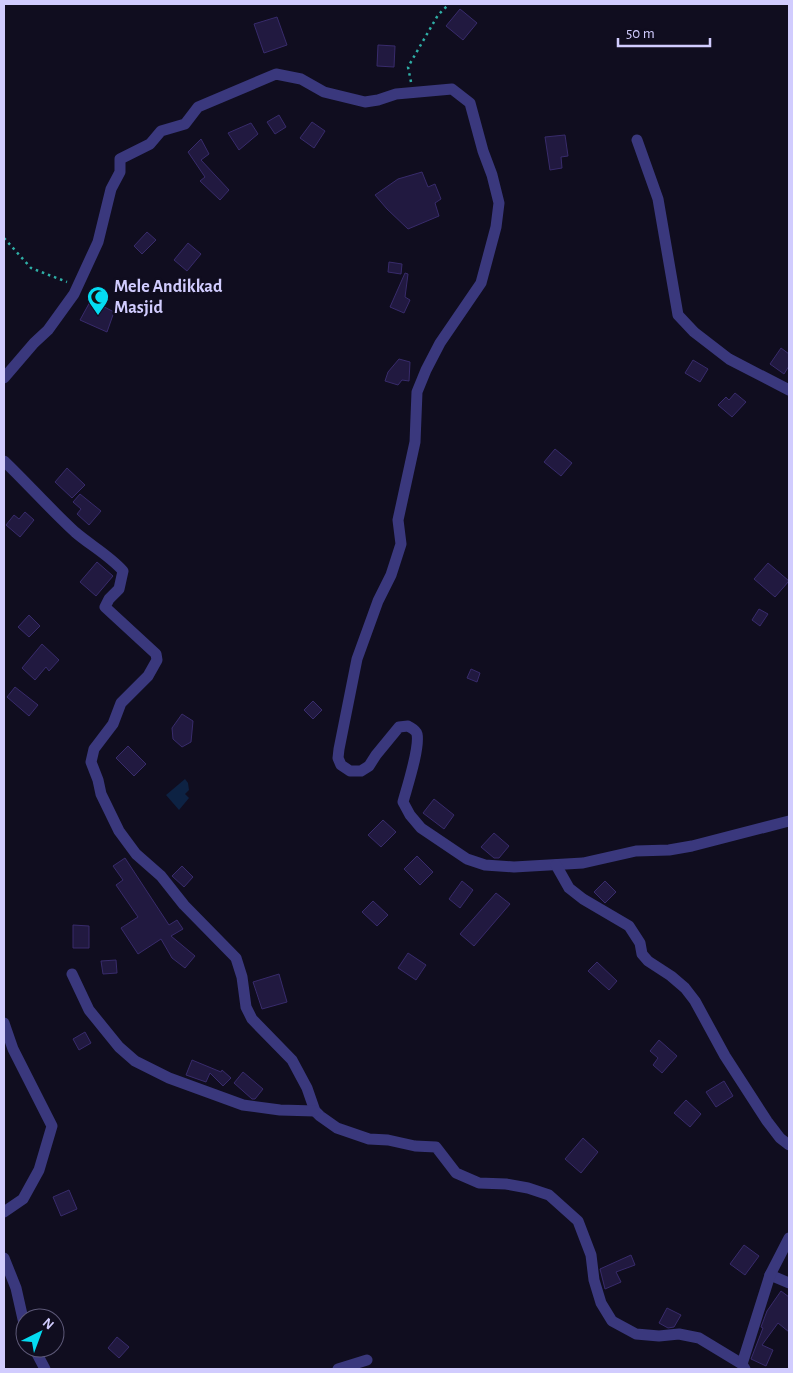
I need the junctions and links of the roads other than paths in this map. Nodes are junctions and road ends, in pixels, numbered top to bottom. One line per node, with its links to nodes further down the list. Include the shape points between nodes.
1 (637, 140): 3 (street, via 658,199 678,315 729,359)
2 (4, 378): 6 (street, via 64,311 98,242 111,189 120,172 120,159 150,144 161,131 185,124 198,107 276,74 301,79 324,92 365,102 412,91 452,89 470,103 499,203 496,226 481,284 440,343 417,392 416,442 398,520 401,544 357,659 338,758 341,765 350,771 361,771 369,766 399,727 408,726 417,734 416,750 403,802 421,828 467,859 485,865)
3 (789, 390)
4 (4, 461): 9 (street, via 50,509 122,571 119,589 104,607 156,654 157,660 148,676 121,703 113,724 94,748 91,762 101,794 119,831 136,854 161,876 184,905 236,958 246,1007 252,1019 292,1060)
5 (789, 821): 6 (street, via 692,846 636,851 583,863)
6 (556, 865): 10 (street, via 569,888 629,926 648,961 685,988 767,1121)
7 (72, 974): 9 (street, via 88,1010 135,1061 169,1078 243,1105)
8 (4, 1023): 11 (street, via 13,1050 52,1126 39,1170 24,1199)
9 (315, 1111): 18 (street, via 337,1128 369,1139 436,1147 456,1174 479,1182 528,1188 549,1195 578,1221 591,1255 601,1303 612,1321 636,1334 680,1334 699,1338)
10 (789, 1145)
11 (4, 1212)
12 (789, 1238): 14 (street)
13 (4, 1258): 16 (street)
14 (770, 1274): 15 (street); 18 (street)
15 (789, 1283)
16 (20, 1308)
17 (367, 1360): 19 (street)
18 (743, 1366)
19 (338, 1369)

